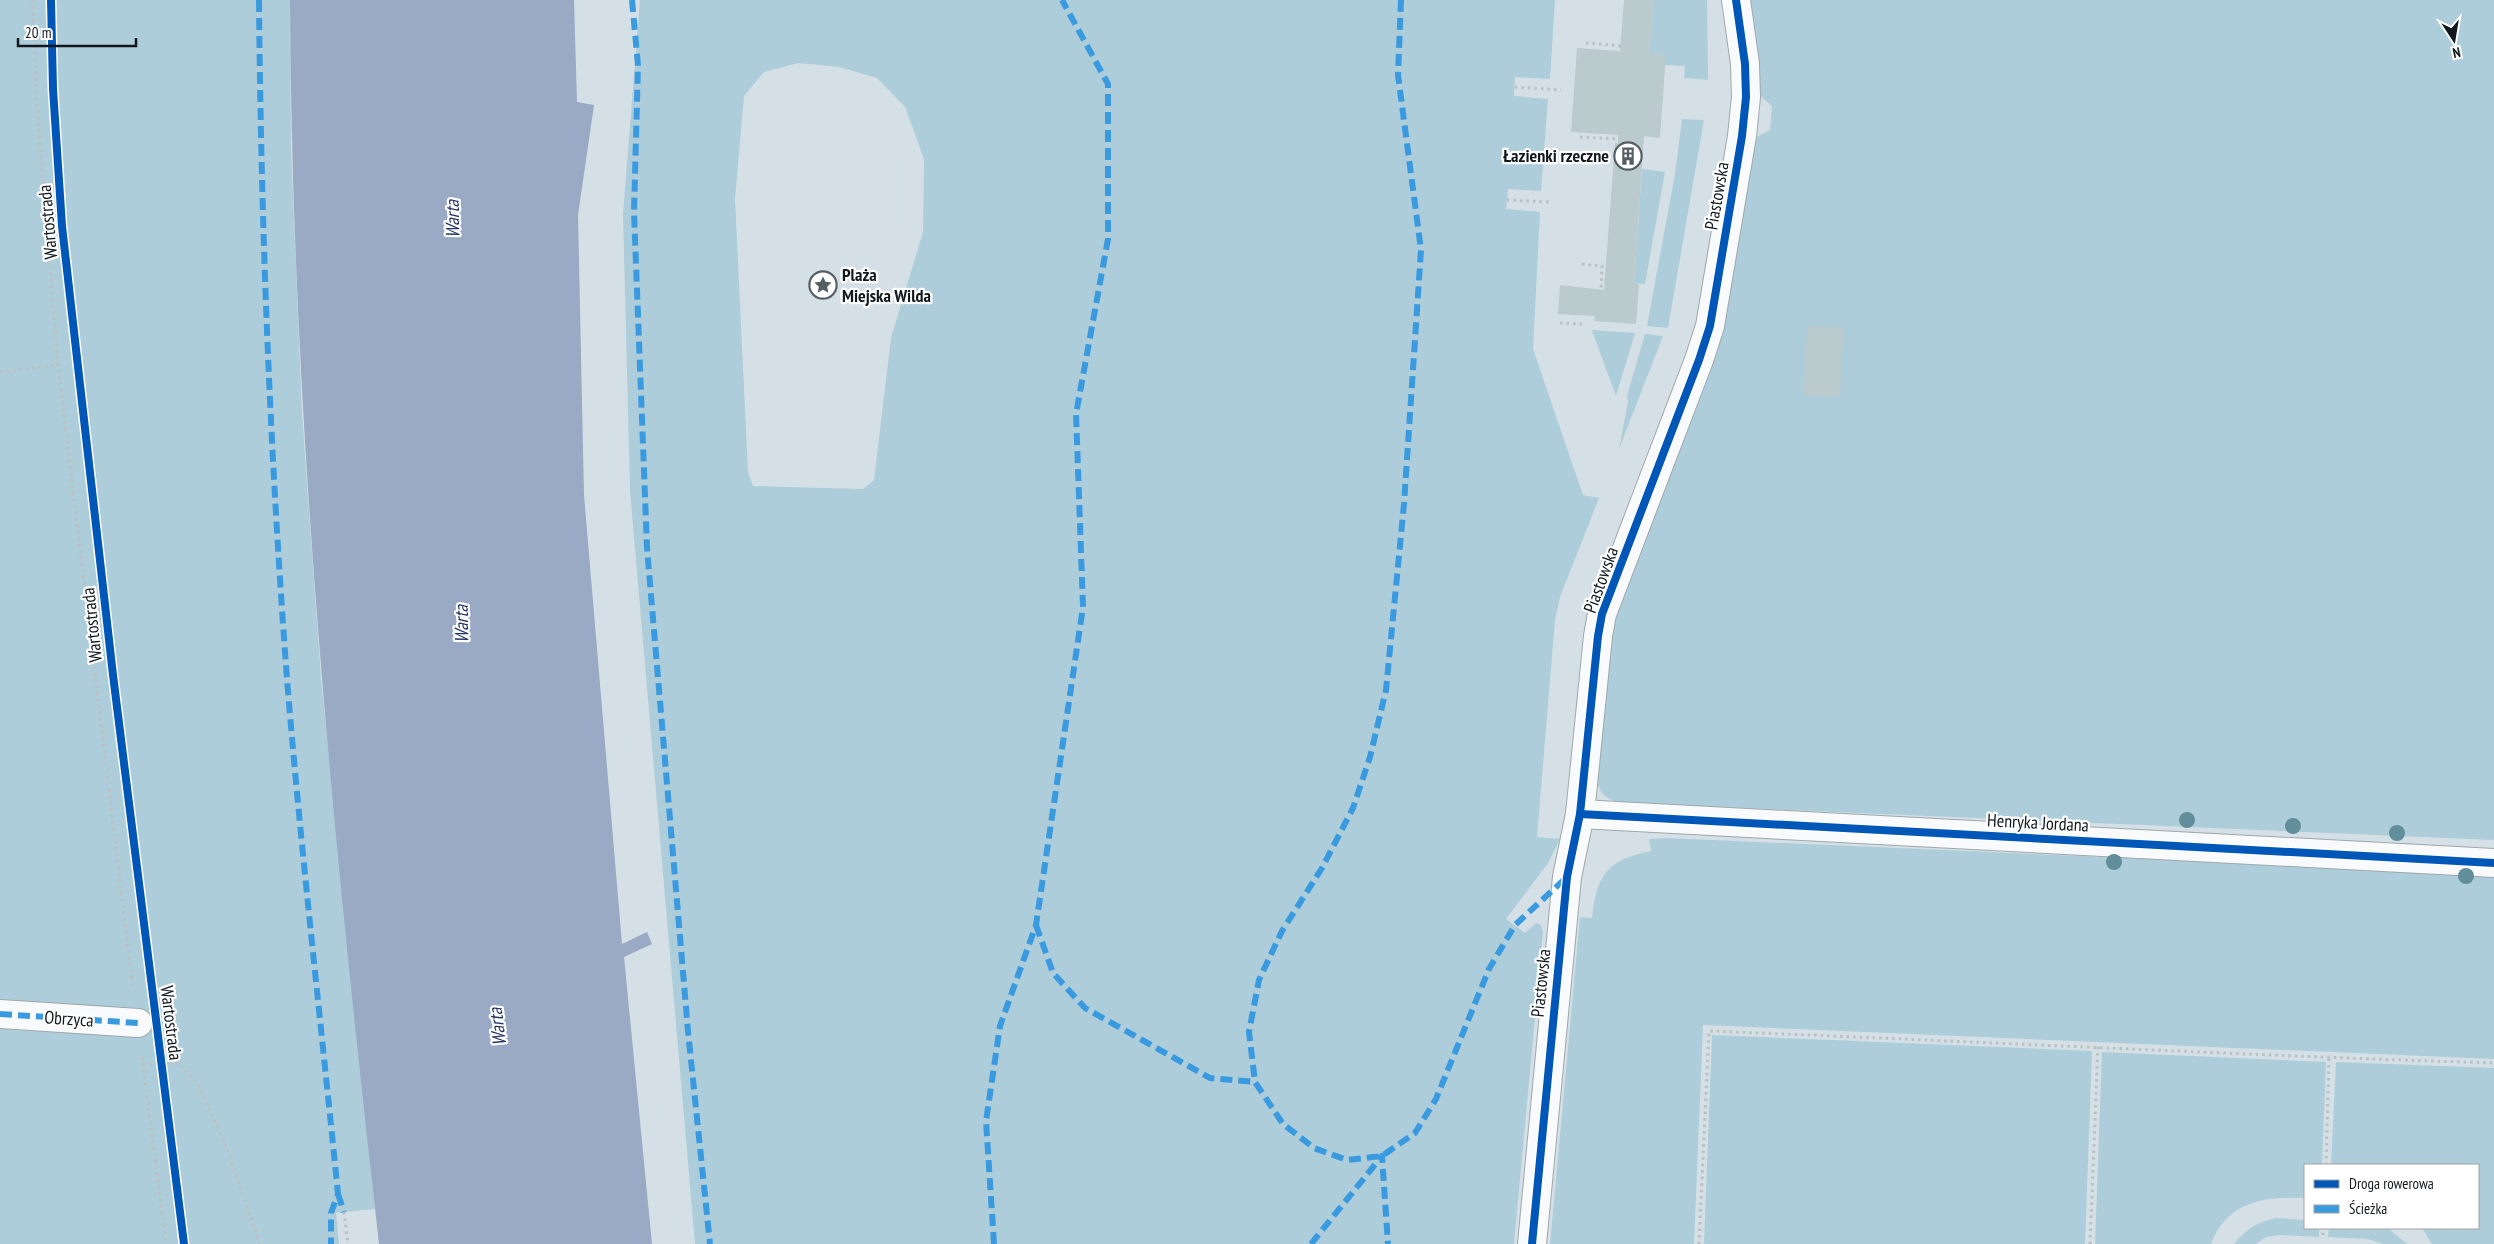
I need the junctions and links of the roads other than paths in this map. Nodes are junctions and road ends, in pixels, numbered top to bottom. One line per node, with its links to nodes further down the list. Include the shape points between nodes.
1 (1736, 0): 2 (street, Piastowska, via 1746,97 1710,326 1700,360 1602,614 1594,657)
2 (1580, 814): 3 (street, Henryka Jordana); 6 (street, Piastowska, via 1567,877)
3 (2494, 862)
4 (0, 1014): 5 (street, Obrzyca)
5 (138, 1023)
6 (1532, 1244)

